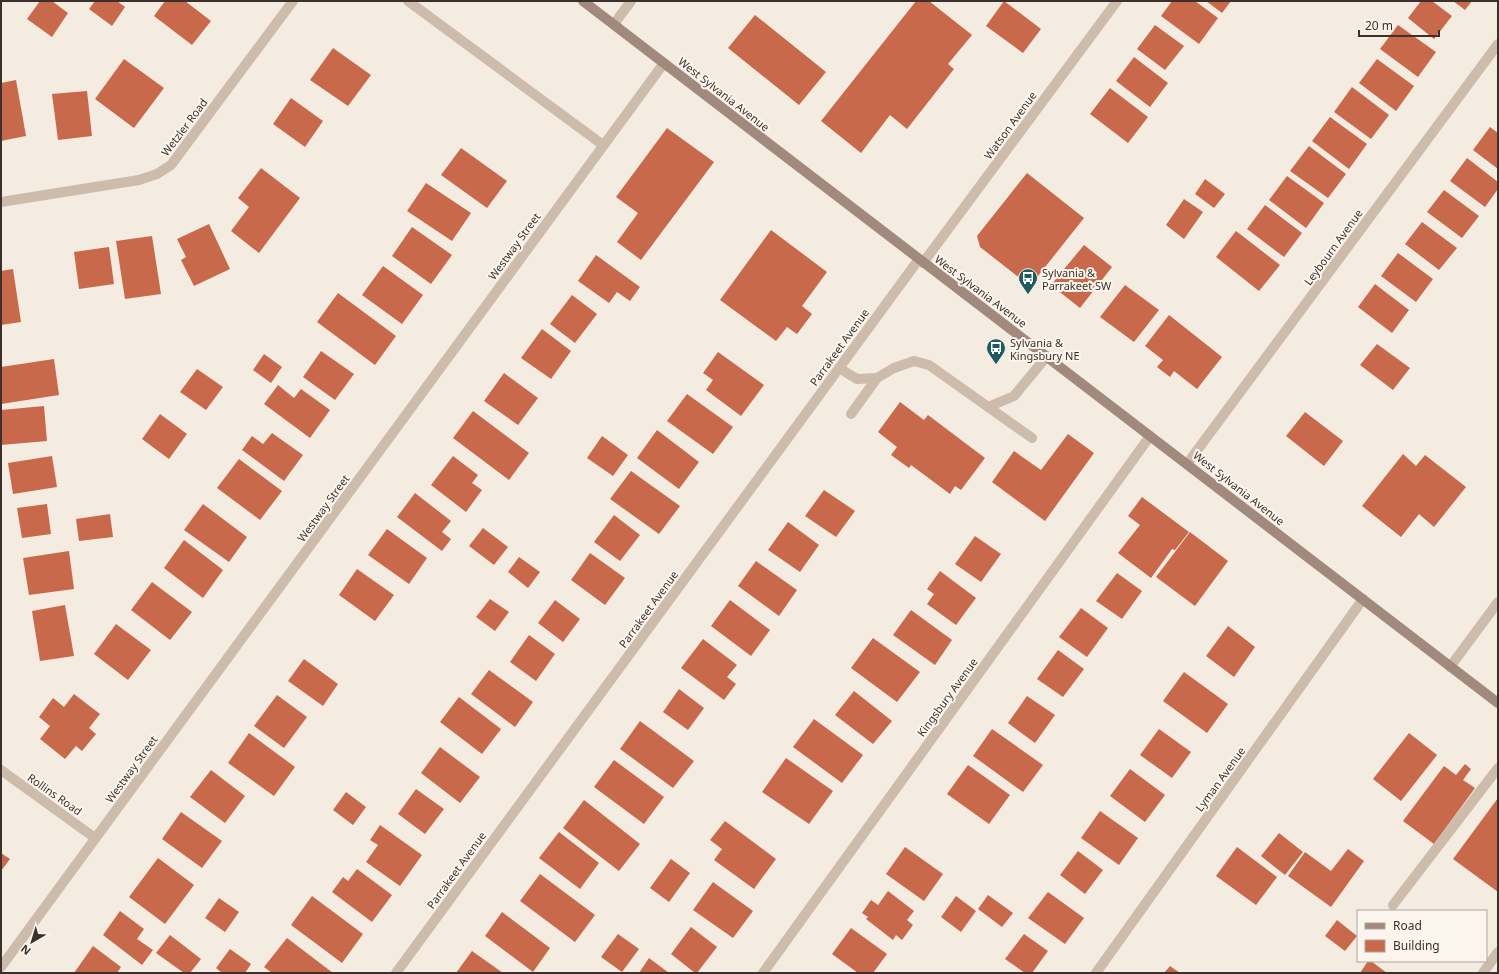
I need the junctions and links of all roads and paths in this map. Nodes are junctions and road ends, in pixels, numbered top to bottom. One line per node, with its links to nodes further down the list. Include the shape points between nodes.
1 (293, 1): 10 (street, Wetzler Road, via 178,156 166,168 139,180)
2 (408, 1): 9 (street)
3 (584, 1): 6 (main road, West Sylvania Avenue)
4 (631, 1): 6 (street)
5 (1117, 1): 11 (street, Watson Avenue)
6 (614, 24): 8 (main road, West Sylvania Avenue)
7 (1498, 44): 19 (street, Leybourn Avenue)
8 (664, 63): 9 (street, Westway Street); 11 (main road, West Sylvania Avenue)
9 (603, 145): 26 (street, Westway Street)
10 (1, 202)
11 (921, 261): 12 (main road, West Sylvania Avenue); 13 (street, Parrakeet Avenue)
12 (1047, 356): 15 (street, via 1014,396); 17 (main road, West Sylvania Avenue)
13 (839, 368): 14 (street, via 857,379); 30 (street, Parrakeet Avenue)
14 (877, 378): 15 (street, via 894,368 914,362 929,365); 16 (street)
15 (988, 407): 18 (street)
16 (851, 414)
17 (1150, 436): 19 (main road, West Sylvania Avenue); 31 (street, Kingsbury Avenue)
18 (1032, 438)
19 (1187, 464): 20 (main road, West Sylvania Avenue)
20 (1364, 599): 22 (main road, West Sylvania Avenue); 32 (street, Lyman Avenue)
21 (1498, 602): 22 (street)
22 (1450, 667): 23 (main road, West Sylvania Avenue)
23 (1498, 703)
24 (1498, 768): 27 (street)
25 (1, 770): 26 (street, Rollins Road)
26 (95, 838): 29 (street, Westway Street)
27 (1393, 905)
28 (1498, 952): 33 (street)
29 (1, 967)
30 (396, 973)
31 (763, 973)
32 (1096, 973)
33 (1483, 973)

